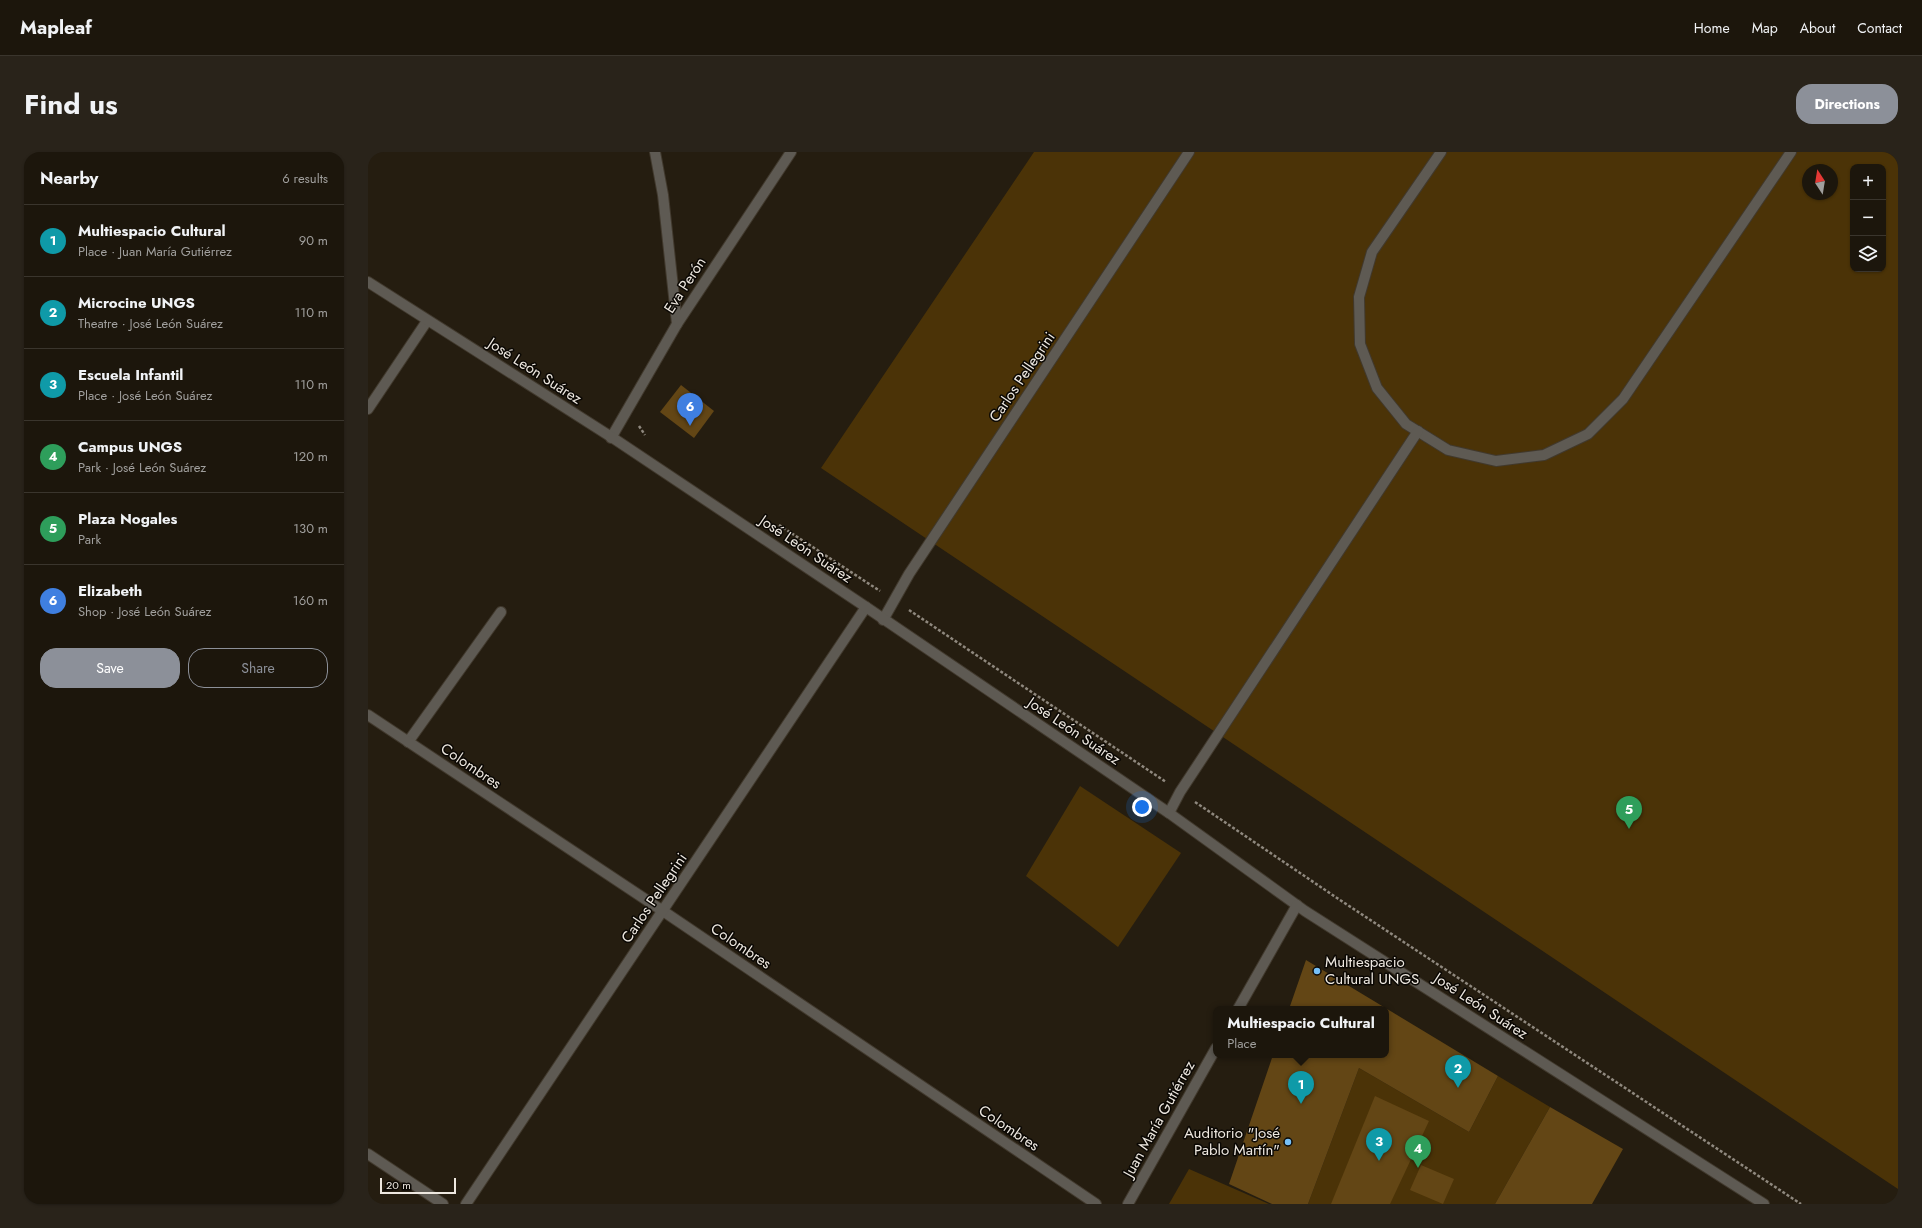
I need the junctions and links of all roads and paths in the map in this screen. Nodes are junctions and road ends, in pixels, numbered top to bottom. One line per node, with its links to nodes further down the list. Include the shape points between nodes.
1 (655, 152): 8 (street)
2 (791, 152): 8 (street, Eva Perón)
3 (1189, 152): 15 (street, Carlos Pellegrini)
4 (1440, 152): 11 (street, via 1372,252 1359,297 1360,344 1377,388 1406,424)
5 (1791, 152): 11 (street, via 1623,399 1588,434 1544,455 1496,460 1448,450)
6 (368, 282): 7 (street, José León Suárez)
7 (427, 321): 9 (street); 12 (street, José León Suárez)
8 (677, 324): 10 (street, Eva Perón)
9 (368, 409)
10 (626, 412): 12 (street, Eva Perón); 13 (path)
11 (1418, 432): 21 (street)
12 (611, 438): 16 (street, José León Suárez)
13 (649, 439)
14 (773, 521): 15 (path)
15 (893, 599): 18 (street, Carlos Pellegrini); 21 (path)
16 (866, 607): 18 (street, José León Suárez); 24 (street, Carlos Pellegrini)
17 (501, 612): 20 (street)
18 (883, 620): 22 (street, José León Suárez)
19 (368, 715): 20 (street, Colombres)
20 (408, 742): 24 (street, Colombres)
21 (1180, 792): 22 (street); 33 (path)
22 (1169, 813): 23 (street, José León Suárez)
23 (1297, 906): 25 (street); 32 (street, José León Suárez)
24 (663, 911): 29 (street, Carlos Pellegrini); 30 (street, Colombres)
25 (1240, 1006)
26 (1213, 1053): 31 (street, Juan María Gutiérrez)
27 (368, 1154): 28 (street)
28 (443, 1204)
29 (466, 1204)
30 (1096, 1204)
31 (1128, 1204)
32 (1764, 1204)
33 (1801, 1204)

